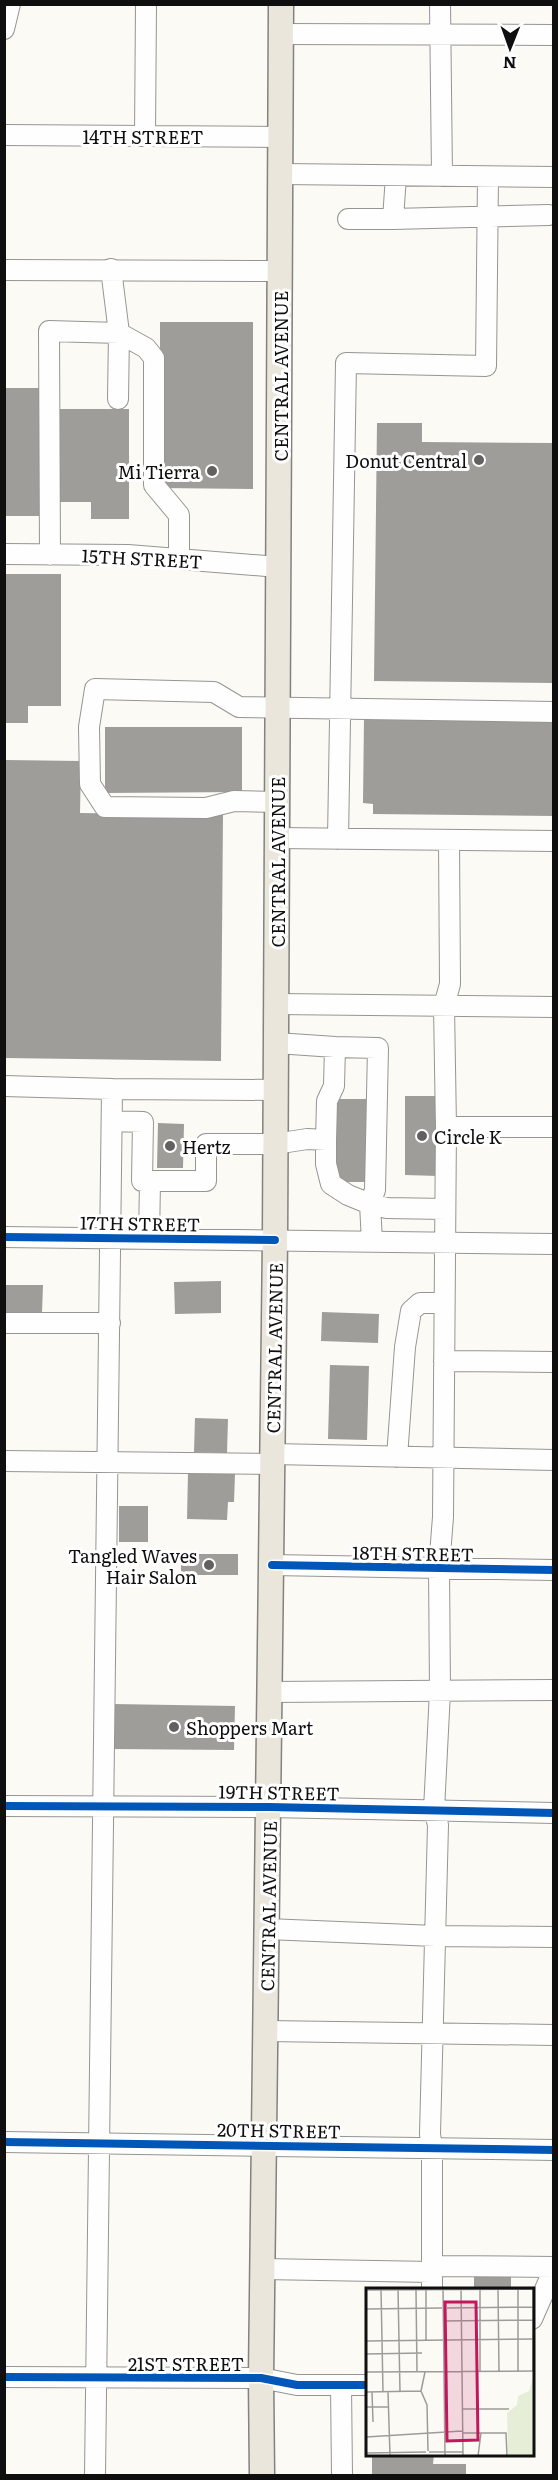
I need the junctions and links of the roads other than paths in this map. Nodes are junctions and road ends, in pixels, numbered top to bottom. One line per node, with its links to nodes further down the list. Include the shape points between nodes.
1 (10, 4): 5 (street)
2 (146, 4): 10 (street)
3 (281, 4): 6 (main road, CENTRAL AVENUE)
4 (440, 4): 7 (street)
5 (4, 29)
6 (281, 34): 7 (street); 11 (main road, CENTRAL AVENUE)
7 (440, 34): 8 (street); 14 (street)
8 (554, 35)
9 (4, 135): 10 (street, 14TH STREET)
10 (145, 136): 11 (street, 14TH STREET)
11 (280, 137): 12 (main road, CENTRAL AVENUE)
12 (281, 174): 13 (street); 23 (main road, CENTRAL AVENUE)
13 (396, 176): 14 (street); 20 (street)
14 (442, 176): 15 (street)
15 (488, 177): 16 (street); 18 (street)
16 (554, 177)
17 (549, 215): 18 (street)
18 (486, 217): 20 (street); 31 (street, via 486,366 346,363)
19 (348, 219): 20 (street)
20 (393, 219)
21 (111, 269): 22 (street); 23 (street); 24 (street)
22 (4, 270)
23 (280, 271): 29 (main road, CENTRAL AVENUE)
24 (119, 333): 25 (street); 27 (street, via 49,332); 28 (street, via 146,348 154,358 154,484 179,515)
25 (118, 399)
26 (4, 554): 27 (street, 15TH STREET)
27 (50, 555): 28 (street, 15TH STREET)
28 (179, 559): 29 (street, 15TH STREET)
29 (279, 567): 30 (main road, CENTRAL AVENUE)
30 (278, 707): 31 (street); 33 (main road, CENTRAL AVENUE); 33 (street, via 239,707 214,692 95,689 89,727 90,784 105,807 206,808 234,801)
31 (340, 708): 32 (street); 35 (street)
32 (554, 712)
33 (277, 802): 34 (main road, CENTRAL AVENUE)
34 (277, 838): 35 (street); 38 (main road, CENTRAL AVENUE)
35 (338, 839): 36 (street)
36 (449, 841): 37 (street); 39 (street, via 450,984)
37 (554, 841)
38 (276, 1004): 39 (street); 41 (main road, CENTRAL AVENUE)
39 (444, 1006): 40 (street); 47 (street)
40 (554, 1007)
41 (276, 1043): 42 (street); 45 (main road, CENTRAL AVENUE)
42 (335, 1047): 49 (street); 52 (street, via 378,1048 375,1190)
43 (4, 1086): 44 (street)
44 (112, 1089): 45 (street); 46 (street)
45 (276, 1090): 50 (main road, CENTRAL AVENUE)
46 (112, 1122): 51 (street, via 143,1122 142,1181); 55 (street)
47 (446, 1127): 48 (street); 53 (street)
48 (554, 1127)
49 (326, 1140): 50 (street); 52 (street, via 331,1184)
50 (275, 1144): 51 (street, via 206,1144 206,1181); 57 (main road, CENTRAL AVENUE)
51 (150, 1181): 56 (street)
52 (370, 1204): 53 (street); 58 (street)
53 (445, 1209): 59 (street)
54 (4, 1237): 55 (street, 17TH STREET)
55 (111, 1238): 56 (street, 17TH STREET); 63 (street)
56 (149, 1239): 57 (street, 17TH STREET)
57 (275, 1240): 58 (street, 17TH STREET); 68 (main road, CENTRAL AVENUE)
58 (372, 1242): 59 (street, 17TH STREET)
59 (444, 1242): 60 (street, 17TH STREET); 61 (street)
60 (554, 1244)
61 (443, 1303): 64 (street); 66 (street, via 420,1303 411,1311)
62 (4, 1323): 63 (street)
63 (110, 1323): 71 (street)
64 (444, 1361): 65 (street); 67 (street)
65 (554, 1362)
66 (397, 1457): 67 (street); 68 (street)
67 (442, 1458): 69 (street); 73 (street)
68 (273, 1459): 71 (street); 72 (main road, CENTRAL AVENUE)
69 (554, 1460)
70 (4, 1461): 71 (street)
71 (108, 1461): 79 (street)
72 (272, 1565): 73 (street, 18TH STREET); 77 (main road, CENTRAL AVENUE)
73 (440, 1568): 74 (street, 18TH STREET); 76 (street)
74 (554, 1570)
75 (554, 1690): 76 (street)
76 (440, 1691): 77 (street); 81 (street)
77 (270, 1692): 80 (main road, CENTRAL AVENUE)
78 (4, 1806): 79 (street, 19TH STREET)
79 (103, 1806): 80 (street, 19TH STREET); 90 (street)
80 (269, 1807): 81 (street, 19TH STREET); 83 (main road, CENTRAL AVENUE)
81 (434, 1810): 82 (street, 19TH STREET); 84 (street, via 438,1825)
82 (554, 1813)
83 (267, 1929): 84 (street); 86 (main road, CENTRAL AVENUE)
84 (435, 1936): 85 (street); 87 (street)
85 (554, 1937)
86 (266, 2031): 87 (street); 91 (main road, CENTRAL AVENUE)
87 (433, 2032): 88 (street); 92 (street)
88 (554, 2035)
89 (4, 2142): 90 (street, 20TH STREET)
90 (99, 2143): 91 (street, 20TH STREET); 99 (street)
91 (264, 2145): 92 (street, 20TH STREET); 95 (main road, CENTRAL AVENUE)
92 (432, 2148): 93 (street, 20TH STREET); 96 (street)
93 (554, 2150)
94 (554, 2268): 96 (street, via 440,2266); 97 (street)
95 (263, 2269): 96 (street); 100 (main road, CENTRAL AVENUE)
96 (432, 2281)
97 (534, 2314)
98 (4, 2378): 99 (street, 21ST STREET)
99 (95, 2378): 100 (street, 21ST STREET); 103 (street)
100 (261, 2379): 101 (street, 21ST STREET, via 297,2385); 104 (main road, CENTRAL AVENUE)
101 (341, 2385): 102 (street, 21ST STREET); 105 (street)
102 (366, 2385)
103 (95, 2475)
104 (262, 2475)
105 (342, 2475)

